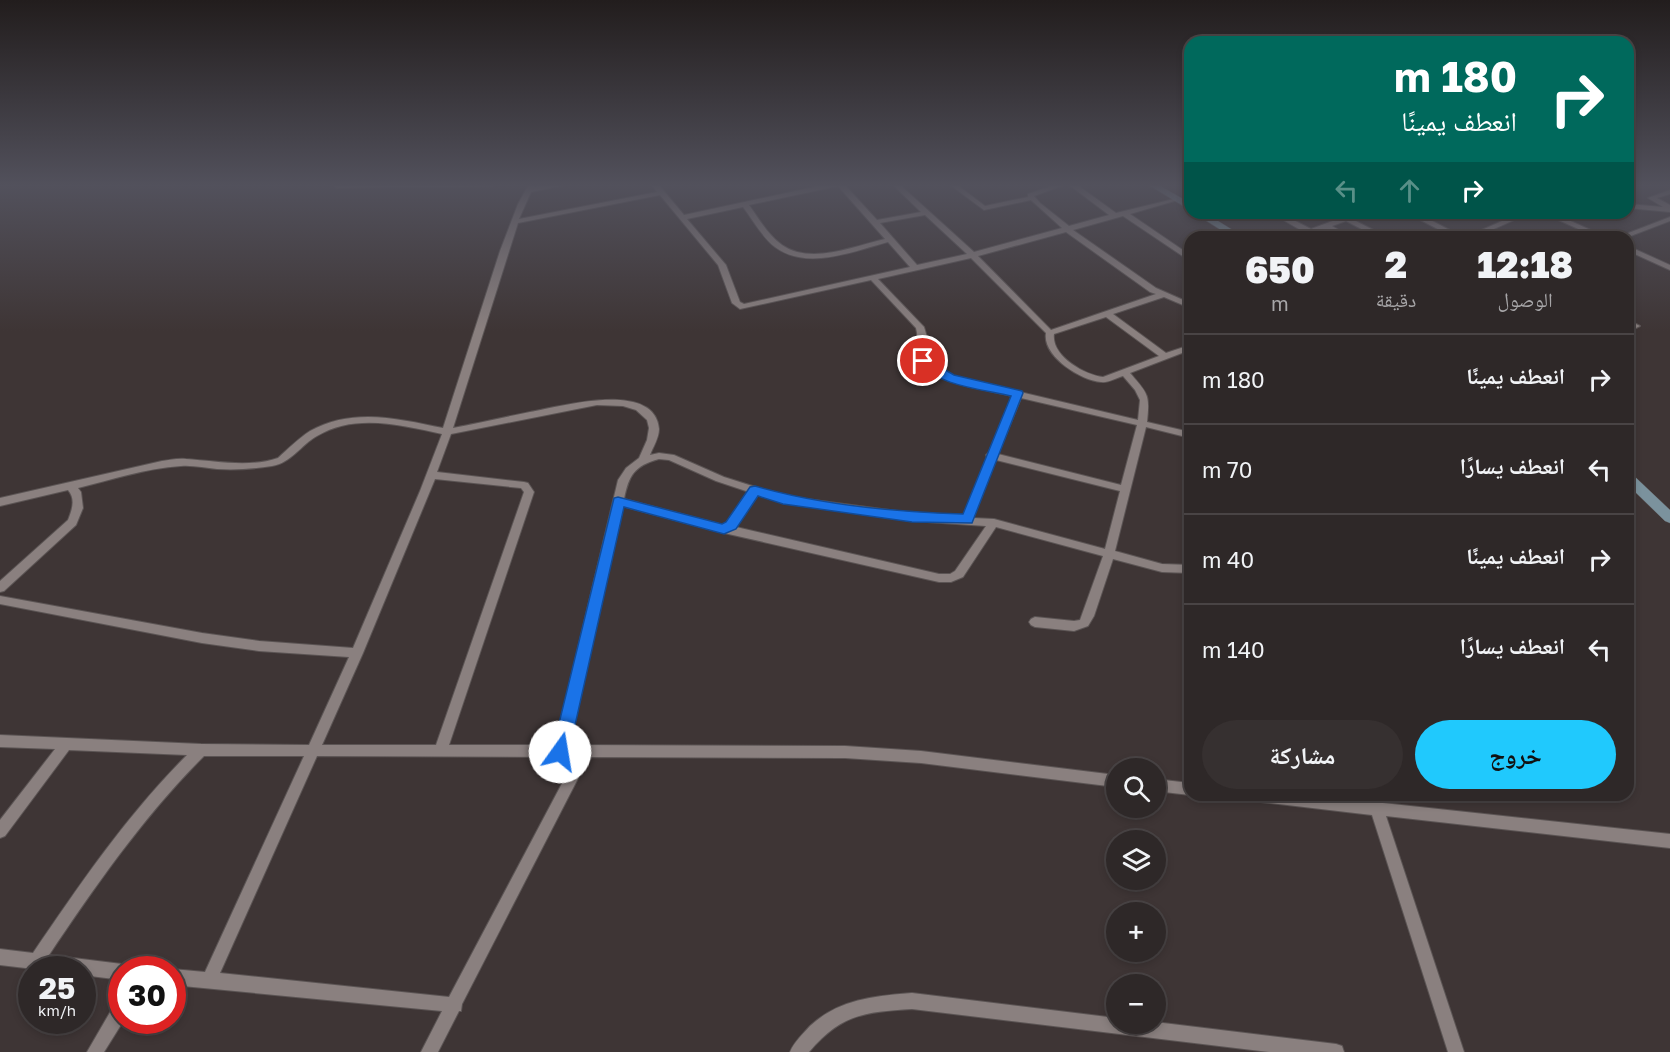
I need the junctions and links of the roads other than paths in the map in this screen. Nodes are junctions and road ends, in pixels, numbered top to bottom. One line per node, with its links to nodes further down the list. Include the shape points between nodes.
1 (510, 233): 25 (street)
2 (695, 233): 15 (street, via 722,265 739,306)
3 (768, 233): 9 (street, via 776,243 796,254 813,257)
4 (884, 233): 9 (street)
5 (949, 233): 12 (street)
6 (1054, 233): 12 (street)
7 (1075, 233): 16 (street)
8 (1153, 233): 11 (street)
9 (889, 239): 14 (street)
10 (1634, 251): 13 (street)
11 (1184, 254)
12 (973, 255): 14 (street); 19 (street)
13 (1670, 268)
14 (916, 269): 15 (street)
15 (874, 279): 23 (street, via 920,327 924,337 923,361 929,368 950,378)
16 (1164, 294): 17 (street); 18 (street)
17 (1184, 303)
18 (1106, 313): 19 (street); 21 (street)
19 (1050, 333): 22 (street, via 1051,348 1088,376 1104,380)
20 (1184, 349): 21 (street)
21 (1165, 356): 22 (street)
22 (1125, 372): 24 (street, via 1144,400)
23 (1018, 393): 24 (street); 27 (street)
24 (1142, 423): 26 (street); 32 (street)
25 (447, 432): 28 (street, via 597,402 618,402 636,406 654,425); 29 (street); 31 (street, via 388,421 338,422 312,434 273,464 162,464)
26 (1184, 434)
27 (992, 455): 32 (street); 37 (street)
28 (643, 460): 33 (street, via 671,457); 34 (street, via 626,473)
29 (431, 475): 45 (street); 50 (street, via 524,485 529,492)
30 (1634, 484): 36 (street)
31 (70, 486): 35 (street); 42 (street, via 76,492 78,508 72,522)
32 (1125, 489): 40 (street)
33 (755, 491): 37 (street, via 783,499 912,517); 39 (street)
34 (618, 501): 39 (street); 51 (street)
35 (0, 502)
36 (1670, 518)
37 (967, 519): 38 (street)
38 (994, 523): 39 (street, via 959,574 951,578); 40 (street)
39 (727, 529)
40 (1109, 554): 41 (street); 44 (street, via 1084,623 1074,626)
41 (1184, 570)
42 (0, 588)
43 (0, 600): 45 (street, via 202,638)
44 (1035, 622)
45 (357, 653): 49 (street)
46 (0, 741): 47 (street)
47 (67, 743): 48 (street); 58 (street)
48 (201, 750): 49 (street); 60 (street, via 134,822)
49 (314, 750): 50 (street); 64 (street)
50 (440, 751): 51 (street)
51 (560, 752): 52 (street)
52 (585, 752): 53 (street, via 845,752 921,757); 65 (street)
53 (1106, 780)
54 (1166, 786): 55 (street)
55 (1184, 788)
56 (1310, 801): 57 (street)
57 (1377, 808): 59 (street); 71 (street)
58 (0, 831)
59 (1670, 841)
60 (40, 956)
61 (0, 957): 62 (street)
62 (18, 960)
63 (186, 978): 64 (street)
64 (209, 980): 65 (street)
65 (455, 1005): 68 (street)
66 (108, 1031): 67 (street)
67 (95, 1052)
68 (429, 1052)
69 (798, 1052): 70 (street, via 825,1023 849,1009 912,1001)
70 (1336, 1052)
71 (1456, 1052)

